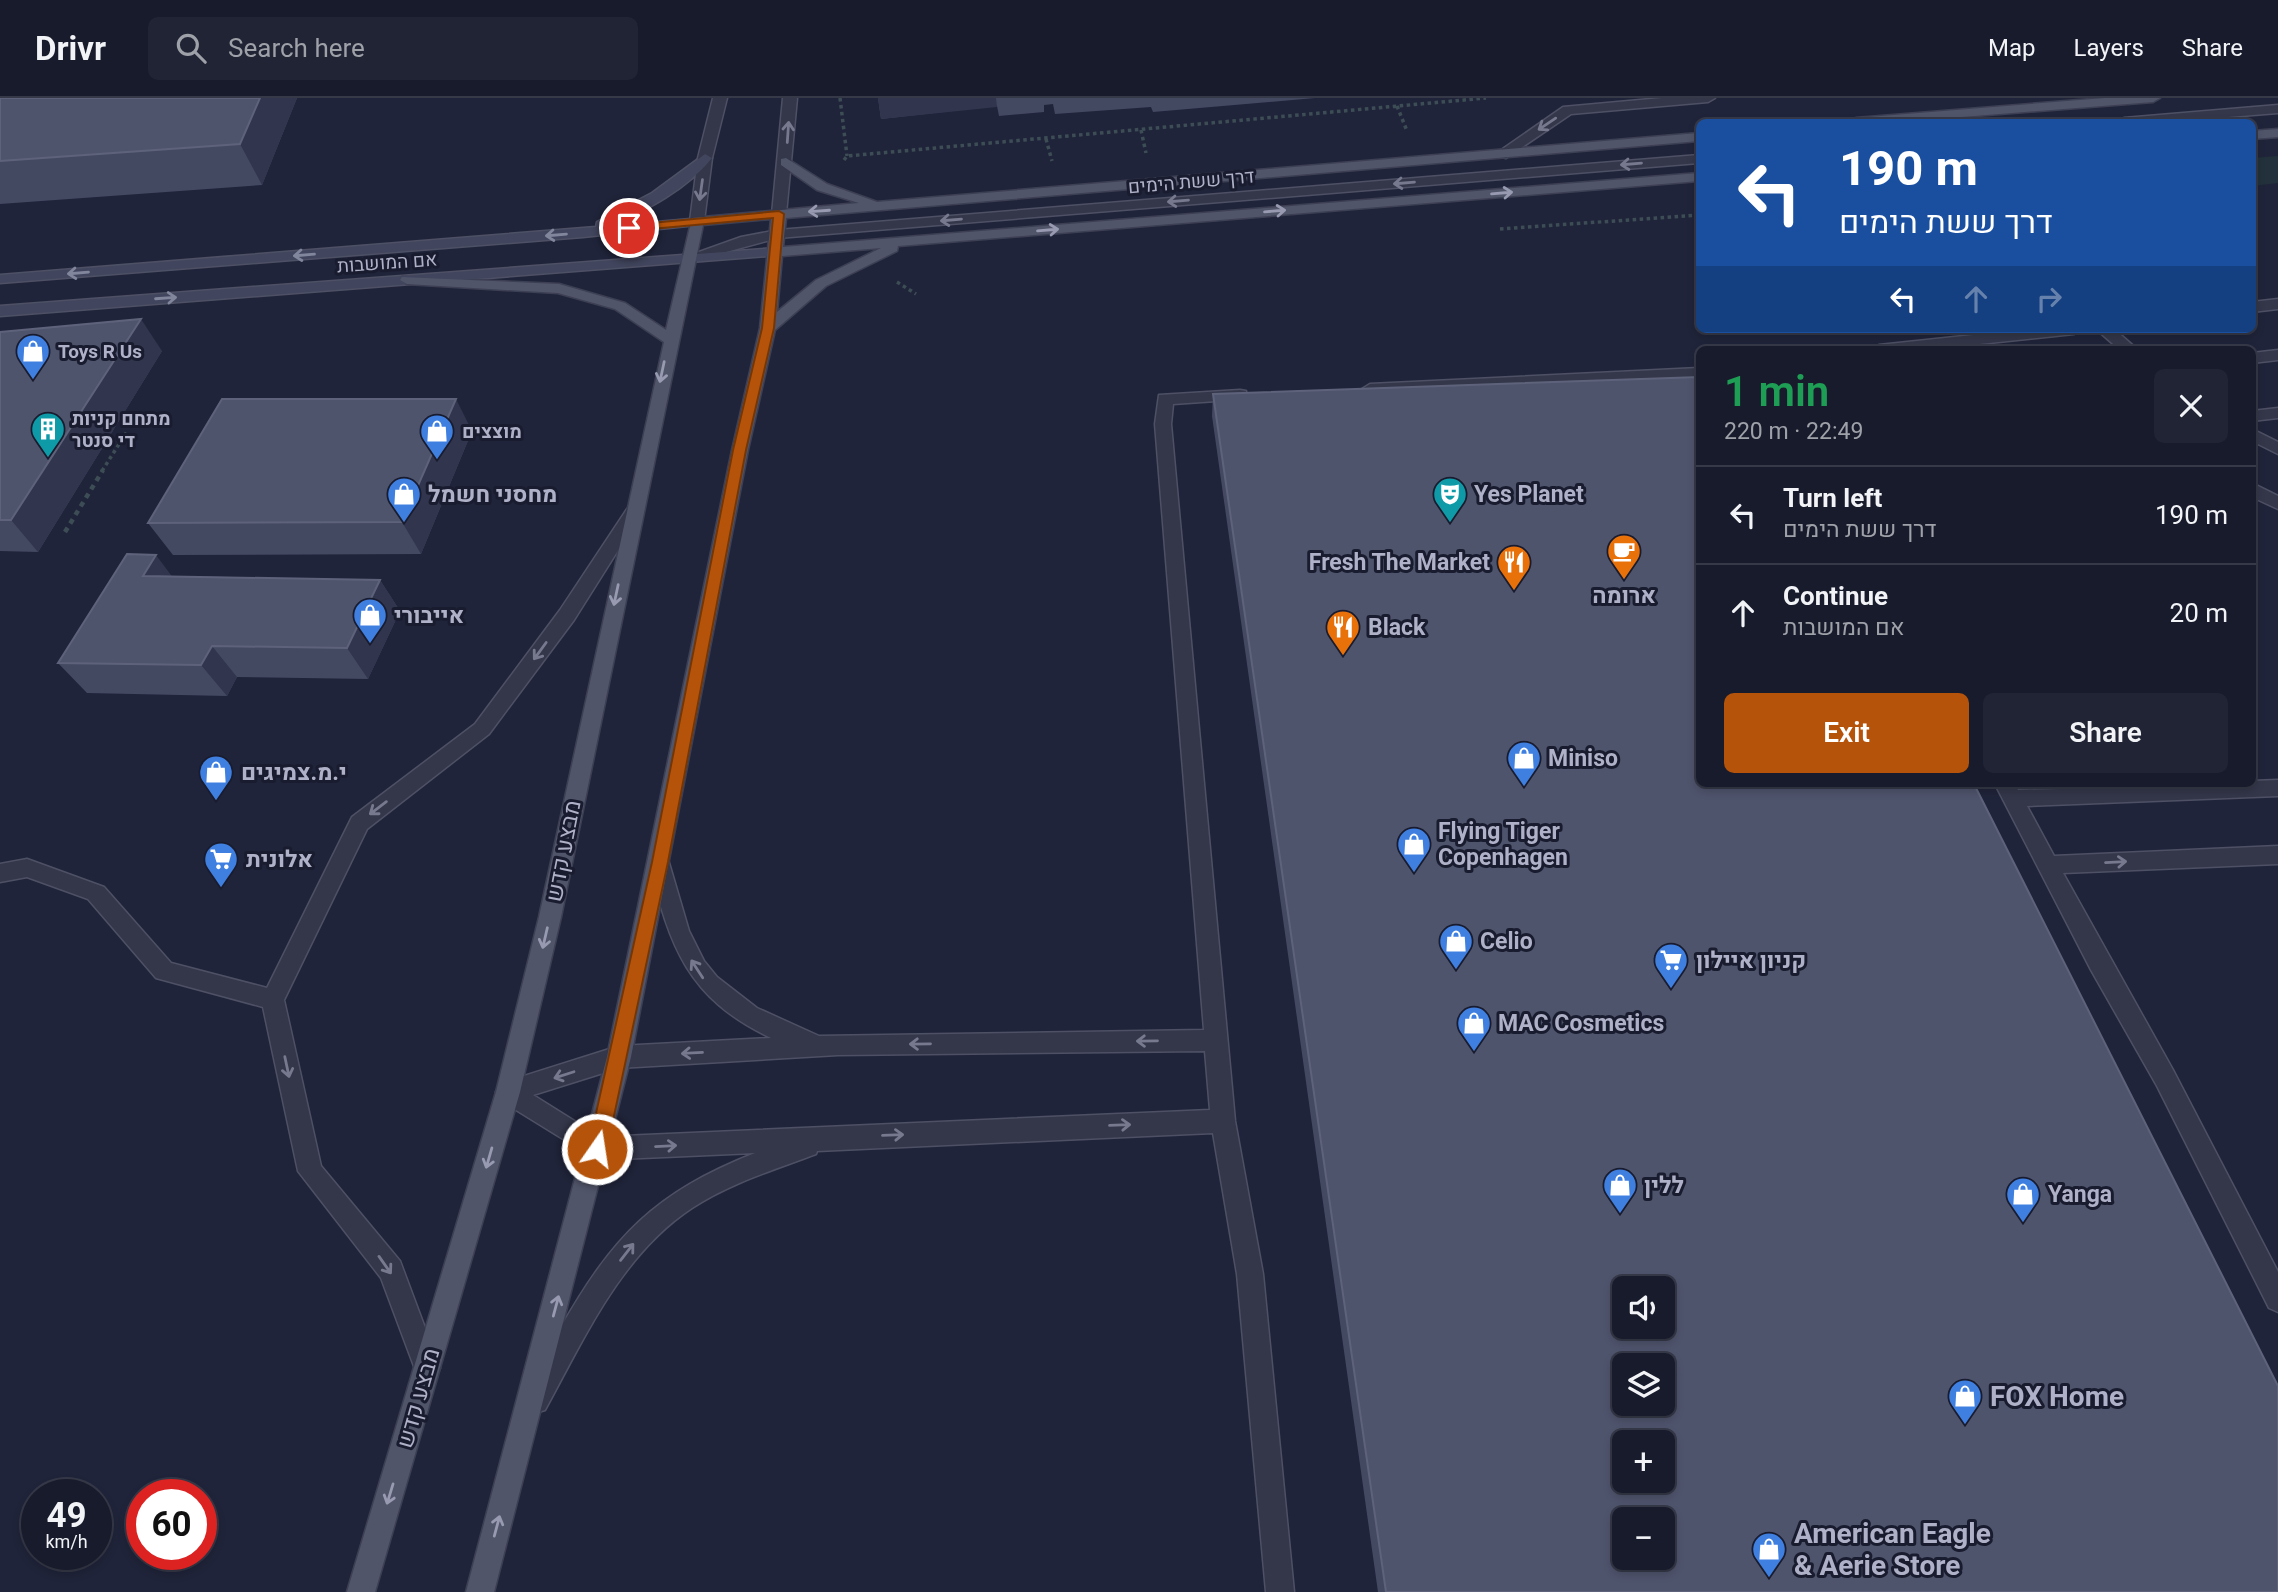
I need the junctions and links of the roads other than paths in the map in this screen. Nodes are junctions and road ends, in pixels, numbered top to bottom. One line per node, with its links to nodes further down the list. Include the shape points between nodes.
1 (720, 98): 12 (street, מבצע קדש)
2 (790, 98): 14 (street, one-way to 2)
3 (1708, 98): 11 (street, one-way to 11, via 1569,110)
4 (2153, 98): 6 (main road)
5 (2278, 109): 7 (street)
6 (1914, 119)
7 (2160, 119)
8 (2278, 133): 9 (main road)
9 (2256, 135)
10 (1696, 137): 11 (main road, דרך ששת הימים)
11 (1501, 155): 16 (main road, דרך ששת הימים)
12 (705, 158): 18 (street, מבצע קדש, one-way to 18); 19 (main road, via 648,205)
13 (1696, 159): 20 (street, דרך ששת הימים, one-way to 20)
14 (786, 162): 16 (main road, via 822,187); 17 (street)
15 (1696, 177): 21 (main road, דרך ששת הימים, one-way to 15)
16 (886, 206): 17 (main road, דרך ששת הימים, one-way to 17)
17 (779, 214): 18 (main road, דרך ששת הימים); 20 (main road)
18 (696, 220): 19 (main road, אם המושבות); 23 (main road, מבצע קדש)
19 (583, 233): 24 (main road, אם המושבות, one-way to 24)
20 (778, 234): 22 (main road); 23 (street, דרך ששת הימים)
21 (907, 241): 22 (main road, דרך ששת הימים); 29 (main road, via 821,283)
22 (776, 253): 23 (main road, אם המושבות); 29 (main road)
23 (689, 258): 25 (main road, אם המושבות); 33 (main road, מבצע קדש)
24 (0, 279)
25 (407, 279): 28 (main road, אם המושבות, one-way to 25); 33 (main road, via 559,289 620,306)
26 (2278, 304): 27 (street)
27 (2256, 307)
28 (0, 311)
29 (768, 328): 52 (main road)
30 (2024, 333): 34 (street)
31 (2033, 333): 35 (street)
32 (2109, 333): 36 (street)
33 (669, 339): 48 (main road, מבצע קדש, one-way to 48)
34 (1913, 346)
35 (2048, 346)
36 (2125, 346)
37 (2278, 355): 38 (street)
38 (2256, 358)
39 (1696, 373): 40 (street)
40 (1353, 390)
41 (1256, 394): 56 (street, via 1165,398 1165,448)
42 (2278, 413): 43 (street)
43 (2256, 416)
44 (2256, 436): 45 (street)
45 (2278, 449)
46 (2256, 490): 47 (street)
47 (2278, 503)
48 (633, 513): 55 (street, one-way to 55, via 567,615 482,729 359,823); 59 (main road, מבצע קדש, one-way to 59, via 550,917)
49 (2278, 788): 50 (street)
50 (2008, 791): 53 (street)
51 (2278, 855): 53 (street, one-way to 51)
52 (660, 862): 57 (street, one-way to 52, via 784,1036 734,1006 699,975 678,935); 58 (main road)
53 (2048, 865): 63 (street, via 2165,1077)
54 (0, 873): 55 (street, via 27,868 96,893 164,971)
55 (273, 1000): 64 (street, one-way to 64, via 310,1171 391,1270)
56 (1215, 1040): 57 (street, one-way to 57); 60 (street)
57 (838, 1045): 58 (street, one-way to 58)
58 (619, 1057): 59 (street, one-way to 59); 62 (main road)
59 (508, 1092): 62 (street); 64 (main road, מבצע קדש, one-way to 64)
60 (1223, 1121): 61 (street, one-way to 60); 68 (street, via 1250,1274)
61 (833, 1137): 62 (street, one-way to 61); 65 (street, one-way to 61, via 599,1289 636,1240 682,1200 740,1169)
62 (597, 1149): 65 (main road, one-way to 62)
63 (2278, 1299)
64 (427, 1368): 66 (main road, מבצע קדש, one-way to 66)
65 (527, 1415): 67 (main road, one-way to 65)
66 (361, 1592)
67 (480, 1592)
68 (1280, 1592)

